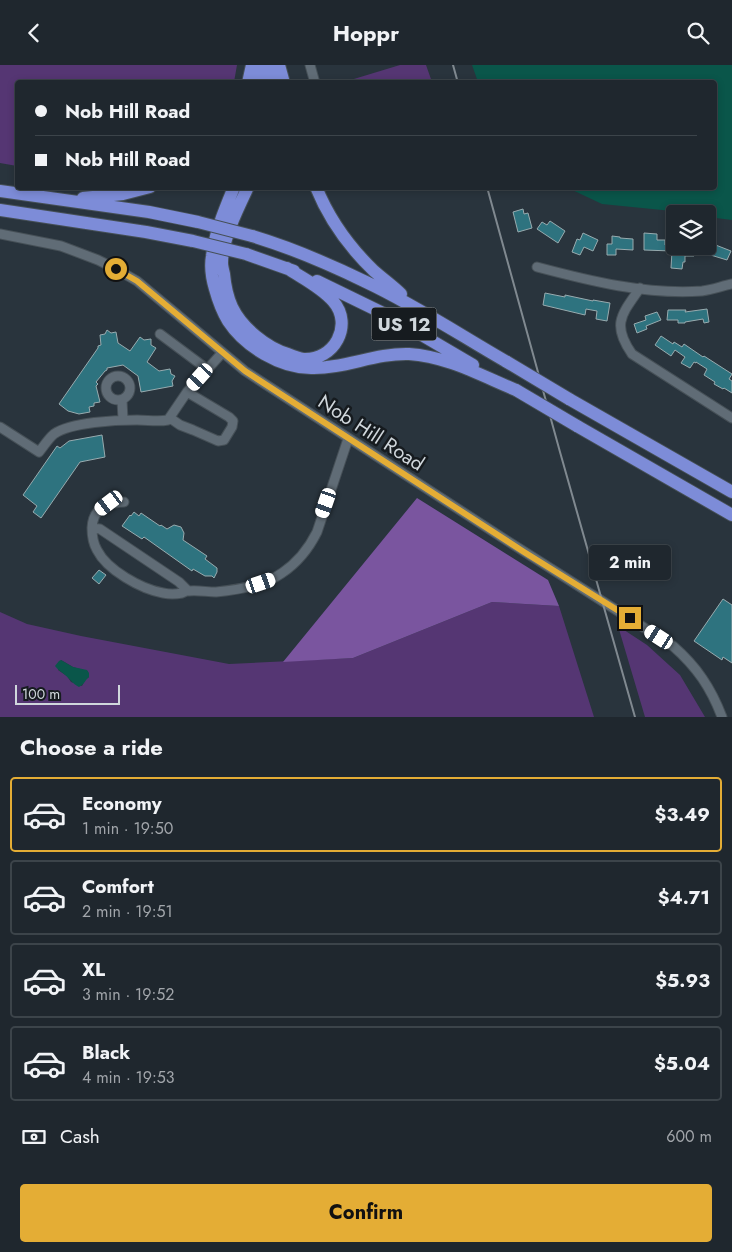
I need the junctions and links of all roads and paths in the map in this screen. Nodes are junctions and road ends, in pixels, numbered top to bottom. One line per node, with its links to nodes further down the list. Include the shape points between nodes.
1 (252, 65): 6 (highway)
2 (261, 65): 7 (highway)
3 (270, 65): 8 (highway)
4 (279, 65): 9 (highway)
5 (310, 65): 10 (street)
6 (249, 80)
7 (261, 80)
8 (272, 80)
9 (283, 80)
10 (314, 80)
11 (138, 190): 16 (highway)
12 (233, 190): 27 (highway, via 215,237 211,257 213,280 219,303 229,322 245,341 264,355 286,364 309,368 332,368 383,356 408,354 432,357)
13 (247, 190): 20 (highway, via 234,217 222,262 232,308 264,343 303,359 319,357 339,338 342,328 340,315 335,302)
14 (317, 190): 23 (highway, via 330,217 350,246)
15 (0, 191): 16 (highway, US 12)
16 (62, 201): 23 (highway, US 12, bridge, via 149,212 280,244)
17 (0, 210): 20 (highway, US 12, bridge, via 192,241)
18 (0, 234): 25 (street, Nob Hill Road, via 61,245 116,269 137,281)
19 (537, 267): 22 (street)
20 (287, 268): 27 (highway, US 12, via 392,318)
21 (732, 284): 22 (street, via 704,291)
22 (640, 288): 31 (street, via 621,317 624,343 632,354)
23 (413, 307): 35 (highway, US 12, bridge)
24 (160, 335): 26 (street)
25 (222, 353): 26 (street); 34 (street, Nob Hill Road)
26 (207, 369): 28 (street)
27 (516, 390): 37 (highway, US 12, bridge)
28 (187, 391): 30 (street); 30 (street, via 232,421 224,441 180,425)
29 (122, 400): 32 (street)
30 (170, 418): 32 (street, via 163,421)
31 (732, 418)
32 (123, 420): 33 (street, via 65,429 55,434 39,452)
33 (0, 427)
34 (348, 439): 39 (street, via 317,532 296,561 273,579 249,587 215,592); 40 (street, Nob Hill Road, via 673,647 704,680)
35 (732, 492)
36 (124, 501): 38 (street, via 109,503 97,511)
37 (732, 515)
38 (92, 528): 39 (street, via 100,529); 39 (street, via 96,550 125,578 164,593)
39 (187, 590)
40 (722, 717)

